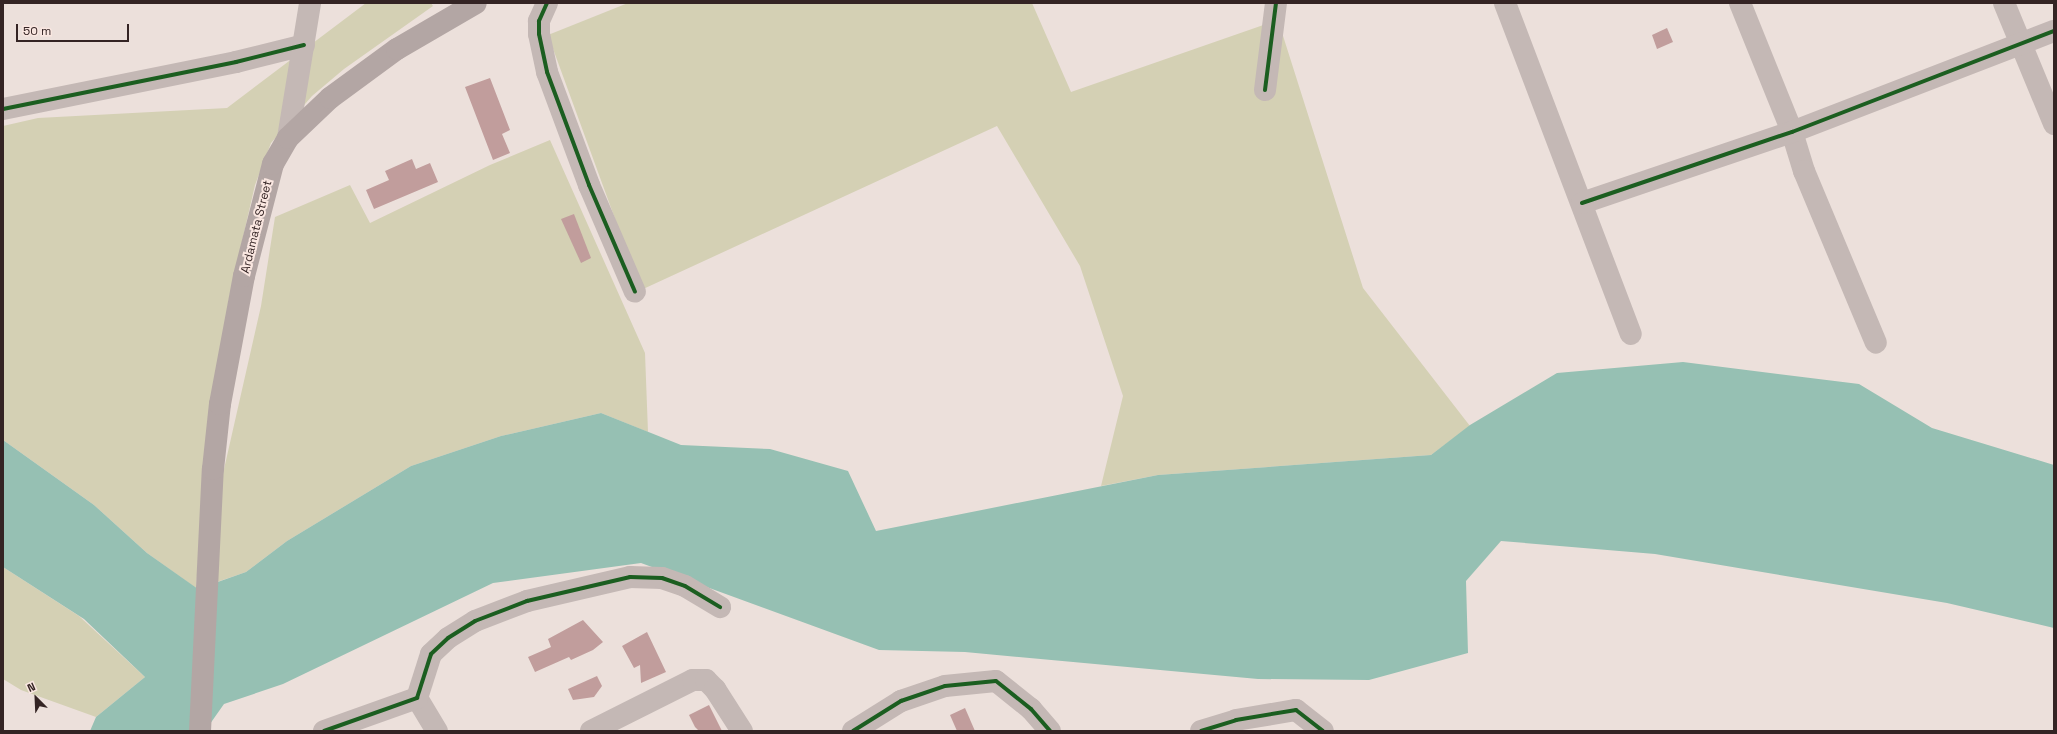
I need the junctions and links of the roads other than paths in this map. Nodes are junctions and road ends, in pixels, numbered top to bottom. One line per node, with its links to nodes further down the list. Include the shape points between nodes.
1 (310, 3): 10 (street)
2 (476, 3): 15 (main road, Ardamata Street, via 397,49 330,98)
3 (547, 3): 17 (street, via 539,21 539,34 547,72 590,185)
4 (1276, 3): 11 (street)
5 (1505, 3): 16 (street)
6 (1740, 3): 14 (street)
7 (2004, 3): 9 (street)
8 (2054, 31): 9 (street)
9 (2022, 44): 13 (street); 14 (street)
10 (304, 45): 12 (street, via 236,62); 15 (street)
11 (1265, 90)
12 (4, 109)
13 (2054, 124)
14 (1792, 132): 16 (street); 19 (street, via 1804,171)
15 (288, 138): 22 (main road, Ardamata Street, via 273,164 244,276 220,404 209,550)
16 (1582, 203): 18 (street)
17 (636, 292)
18 (1631, 334)
19 (1876, 343)
20 (720, 606): 21 (street, via 685,586 662,578 630,577 527,601 474,621 448,638 431,654)
21 (417, 698): 23 (street); 24 (street)
22 (200, 731)
23 (324, 731)
24 (437, 731)
25 (591, 731): 26 (street, via 693,680 706,680 715,689)
26 (742, 731)
27 (853, 731): 28 (street, via 901,701 945,686 996,680 1031,709)
28 (1050, 731)
29 (1201, 731): 30 (street, via 1236,720 1296,710)
30 (1323, 731)

